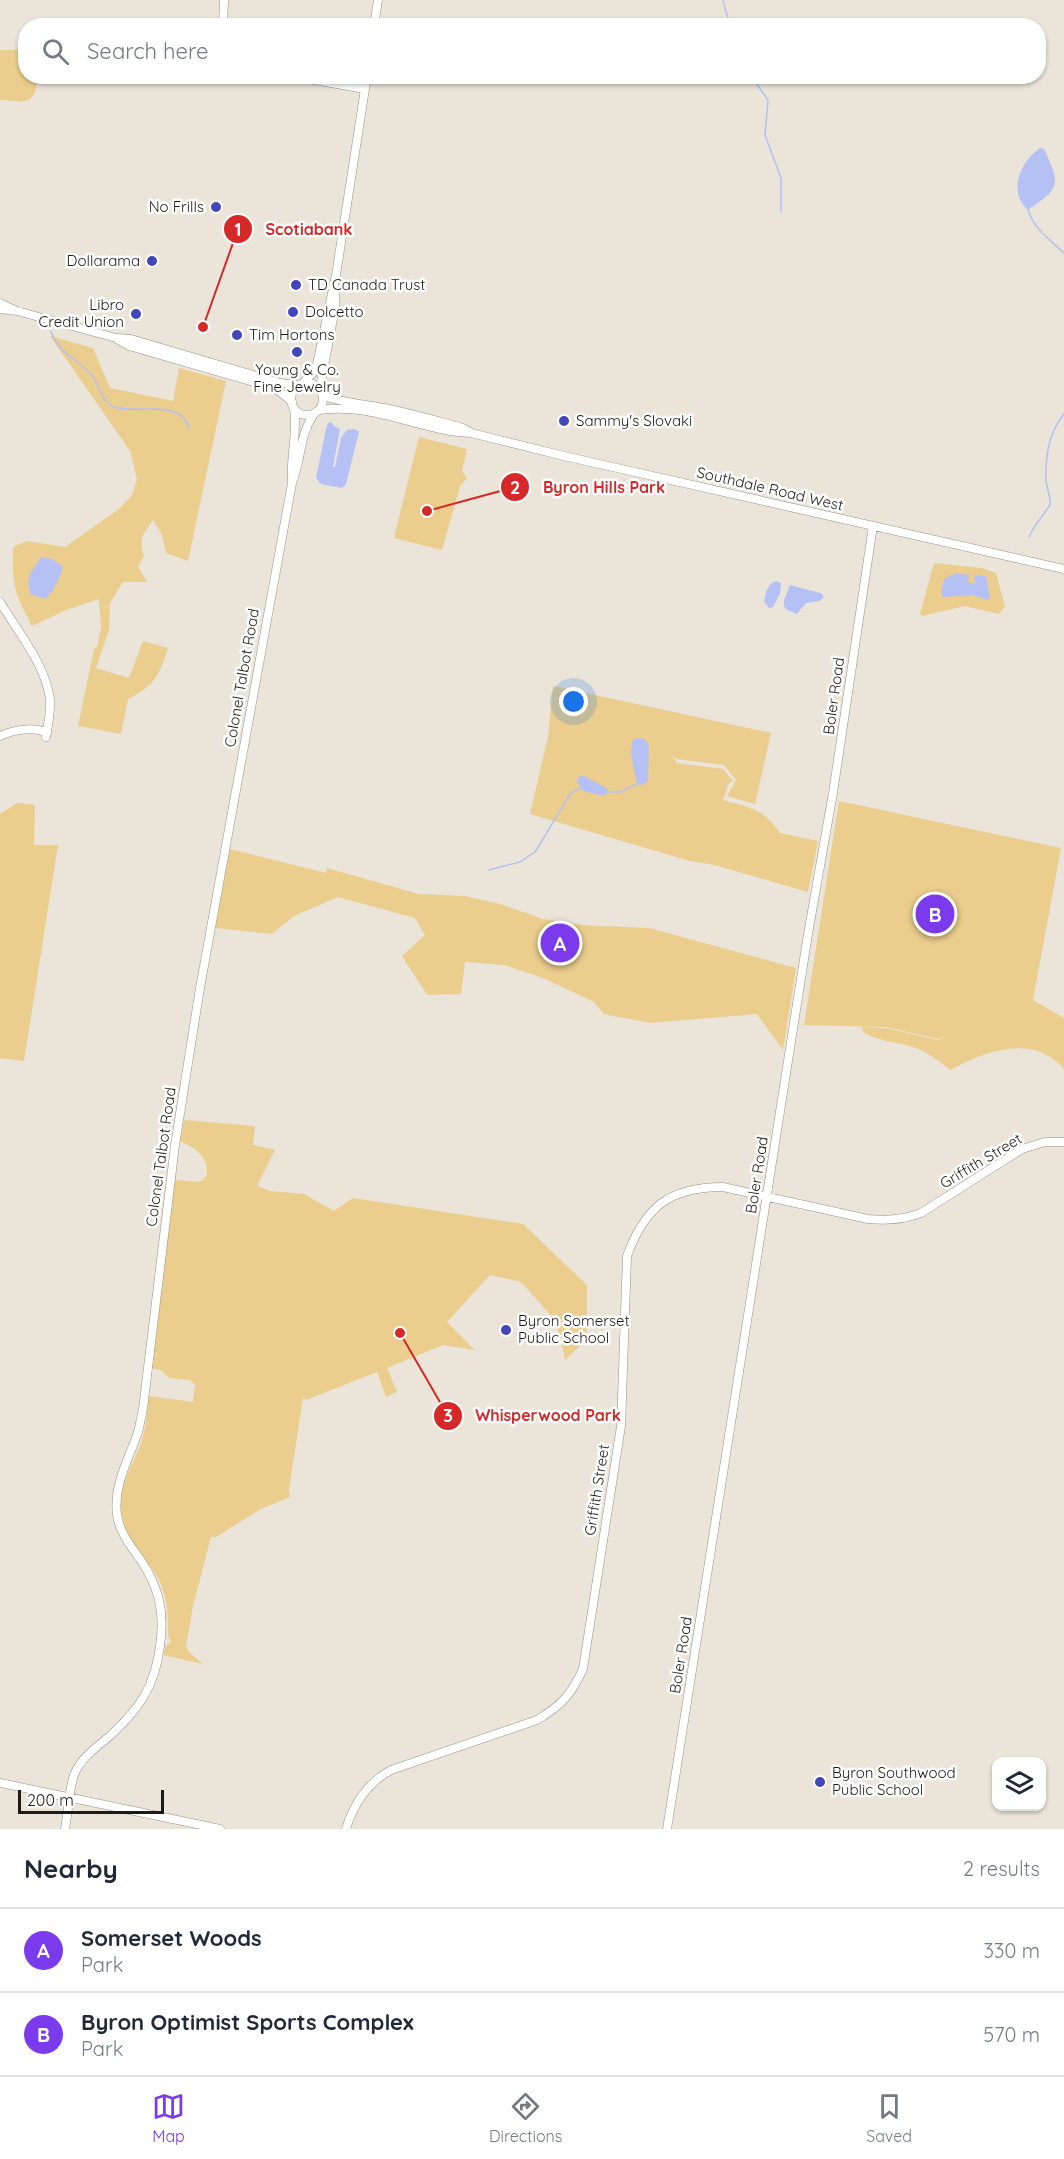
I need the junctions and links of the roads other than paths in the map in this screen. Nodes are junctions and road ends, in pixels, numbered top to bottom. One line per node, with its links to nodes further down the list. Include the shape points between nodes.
1 (224, 0): 3 (main road)
2 (378, 0): 4 (main road)
3 (223, 18)
4 (375, 18)
5 (336, 84): 7 (main road)
6 (365, 84): 7 (main road)
7 (364, 89): 8 (main road)
8 (336, 275): 13 (main road, via 317,364); 14 (main road, via 335,308 321,382)
9 (0, 303): 11 (main road)
10 (0, 309): 11 (main road)
11 (17, 311): 12 (main road)
12 (116, 338): 13 (main road, via 131,339 280,383); 15 (main road, via 129,346 268,386)
13 (300, 384): 14 (main road, via 313,383); 15 (main road, via 292,393)
14 (323, 394): 16 (main road, via 324,401); 17 (main road, Southdale Road West)
15 (293, 405): 16 (main road, via 303,414); 18 (main road, Colonel Talbot Road, via 296,434)
16 (316, 412): 17 (main road, Southdale Road West, via 333,408 356,410); 18 (main road, Colonel Talbot Road, via 305,425)
17 (471, 433): 19 (main road, Southdale Road West)
18 (292, 483): 26 (main road, Colonel Talbot Road, via 200,988 175,1145 142,1409 117,1504 126,1542 150,1575 159,1596 160,1645 154,1678 139,1707 87,1755 74,1775)
19 (873, 526): 20 (main road, Southdale Road West); 24 (main road, Boler Road)
20 (1064, 569)
21 (0, 602): 22 (main road, via 40,667 50,701 47,735 40,730 25,730)
22 (0, 736)
23 (1064, 1142): 24 (main road, Griffith Street, via 1045,1142 1022,1149 921,1213 904,1219 868,1219)
24 (767, 1197): 29 (main road, Griffith Street, via 723,1187 686,1190 646,1217 633,1239 627,1256 621,1426 583,1669 566,1699 537,1720 380,1776 356,1804); 30 (main road, Boler Road)
25 (0, 1783): 26 (main road)
26 (71, 1797): 27 (main road, Colonel Talbot Road); 28 (main road)
27 (65, 1829)
28 (220, 1829)
29 (346, 1829)
30 (667, 1829)

